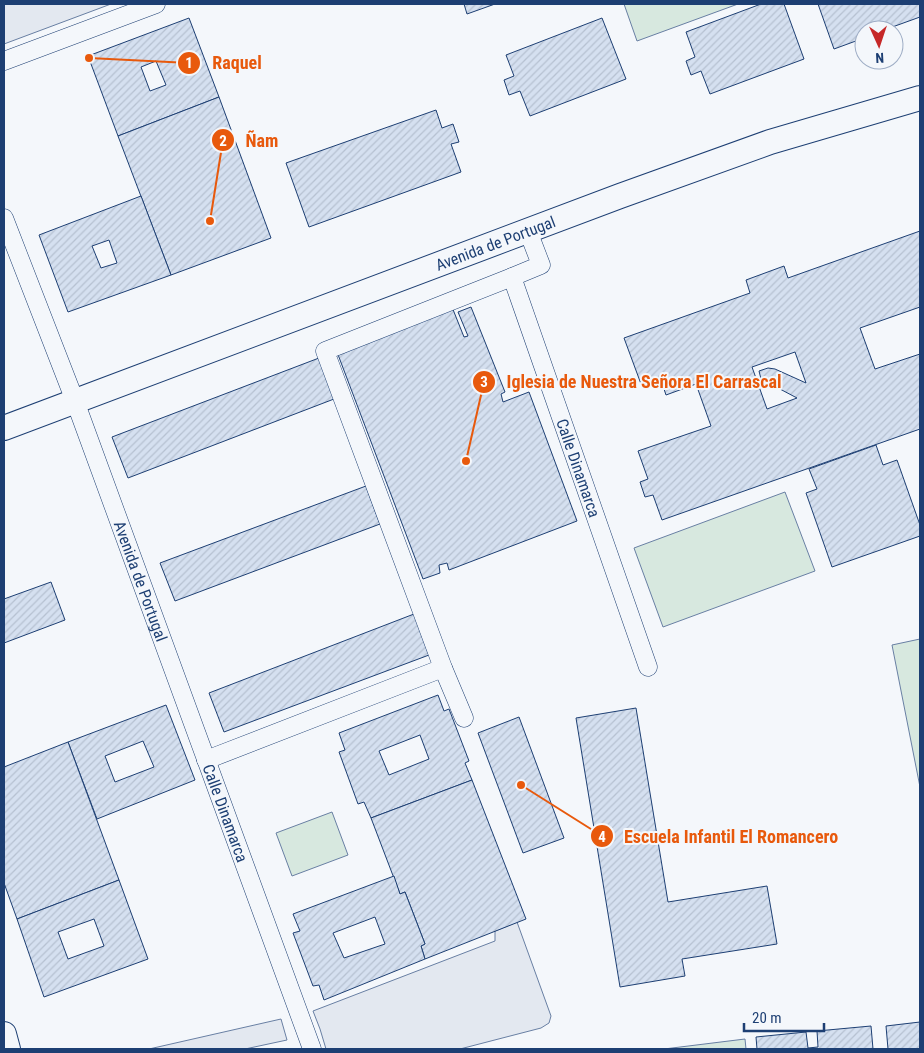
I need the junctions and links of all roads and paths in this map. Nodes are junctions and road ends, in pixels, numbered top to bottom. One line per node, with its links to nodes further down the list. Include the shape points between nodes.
1 (156, 4): 2 (street)
2 (4, 61)
3 (920, 98): 5 (street, Avenida de Portugal, via 770,142)
4 (4, 218): 7 (street)
5 (528, 231): 6 (street, via 541,265); 7 (street, Avenida de Portugal)
6 (512, 277): 9 (street, Calle Dinamarca); 10 (street, via 325,351)
7 (75, 401): 8 (street, Avenida de Portugal); 12 (street, Avenida de Portugal)
8 (4, 428)
9 (648, 667)
10 (443, 668): 11 (street); 12 (street, Calle Dinamarca)
11 (464, 718)
12 (206, 760): 15 (street, Calle Dinamarca)
13 (4, 1034): 14 (street)
14 (8, 1049)
15 (312, 1049)

